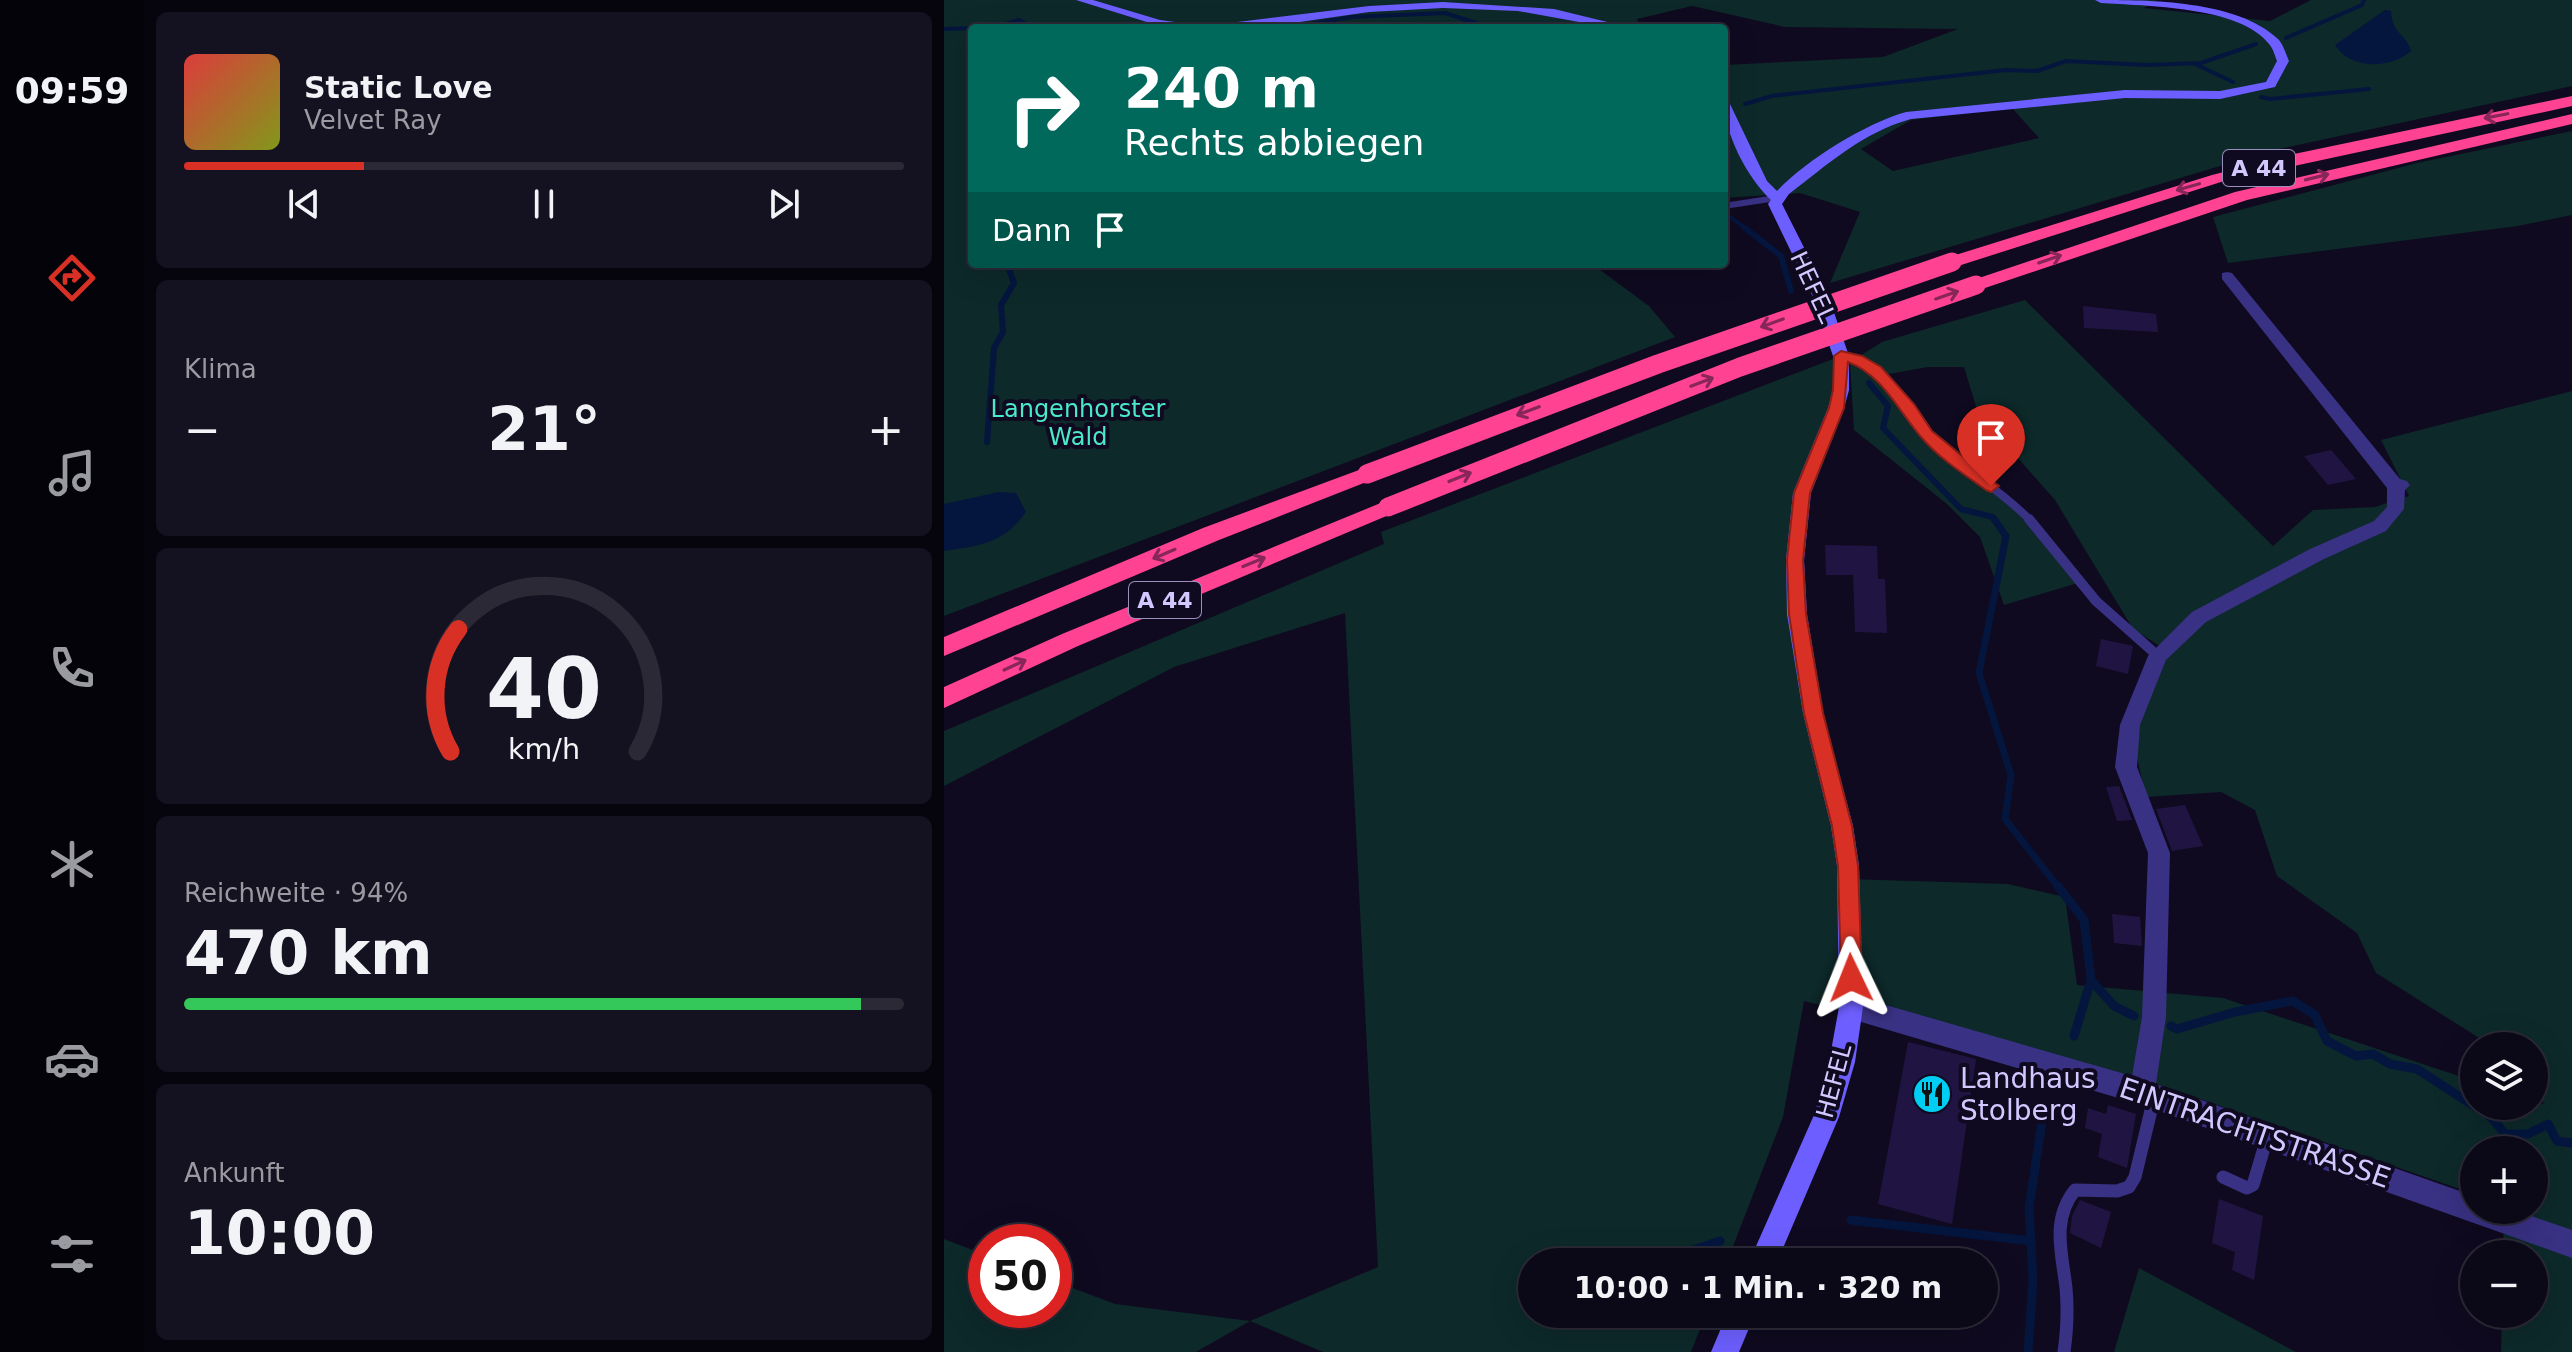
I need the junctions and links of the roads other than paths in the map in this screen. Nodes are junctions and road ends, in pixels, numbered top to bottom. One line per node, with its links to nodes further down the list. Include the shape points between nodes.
1 (1082, 0): 4 (main road)
2 (2101, 0): 3 (main road)
3 (2154, 2): 10 (main road, via 2197,9 2258,29 2282,55 2271,84 2220,95 2125,94 1910,115 1868,130)
4 (1169, 24)
5 (1259, 24): 6 (main road, via 1464,3 1556,10)
6 (1610, 24)
7 (2572, 101): 14 (highway, A 44, one-way to 14, bridge, via 2218,178 1836,300 1211,534)
8 (1728, 116): 10 (main road, HEFEL, via 1761,183)
9 (2572, 119): 16 (highway, A 44, one-way to 9, bridge, via 1388,507 1740,367 2241,196)
10 (1776, 198): 11 (lane); 13 (main road, HEFEL, via 1775,209 1820,295)
11 (1728, 205)
12 (2227, 276): 15 (street, via 2399,486 2398,498 2380,526 2199,617)
13 (1841, 356): 15 (lane, via 1876,371 1927,434 2009,499 2048,538 2115,622); 17 (main road, HEFEL, via 1836,408 1802,493 1795,560 1797,614 1813,713 1848,866)
14 (944, 647)
15 (2158, 656): 18 (street, via 2130,725 2126,767 2159,853)
16 (944, 698)
17 (1851, 1007): 18 (street, EINTRACHTSTRASSE); 24 (main road, HEFEL, via 1826,1117)
18 (2148, 1094): 19 (street, EINTRACHTSTRASSE); 27 (lane, via 2129,1187 2075,1190 2059,1221 2066,1288)
19 (2267, 1136): 20 (lane, via 2253,1185 2247,1188); 21 (street, EINTRACHTSTRASSE)
20 (2223, 1177)
21 (2460, 1205)
22 (2515, 1224): 23 (street, EINTRACHTSTRASSE)
23 (2572, 1244)
24 (1769, 1248)
25 (1735, 1328): 26 (main road)
26 (1725, 1352)
27 (2064, 1352)

